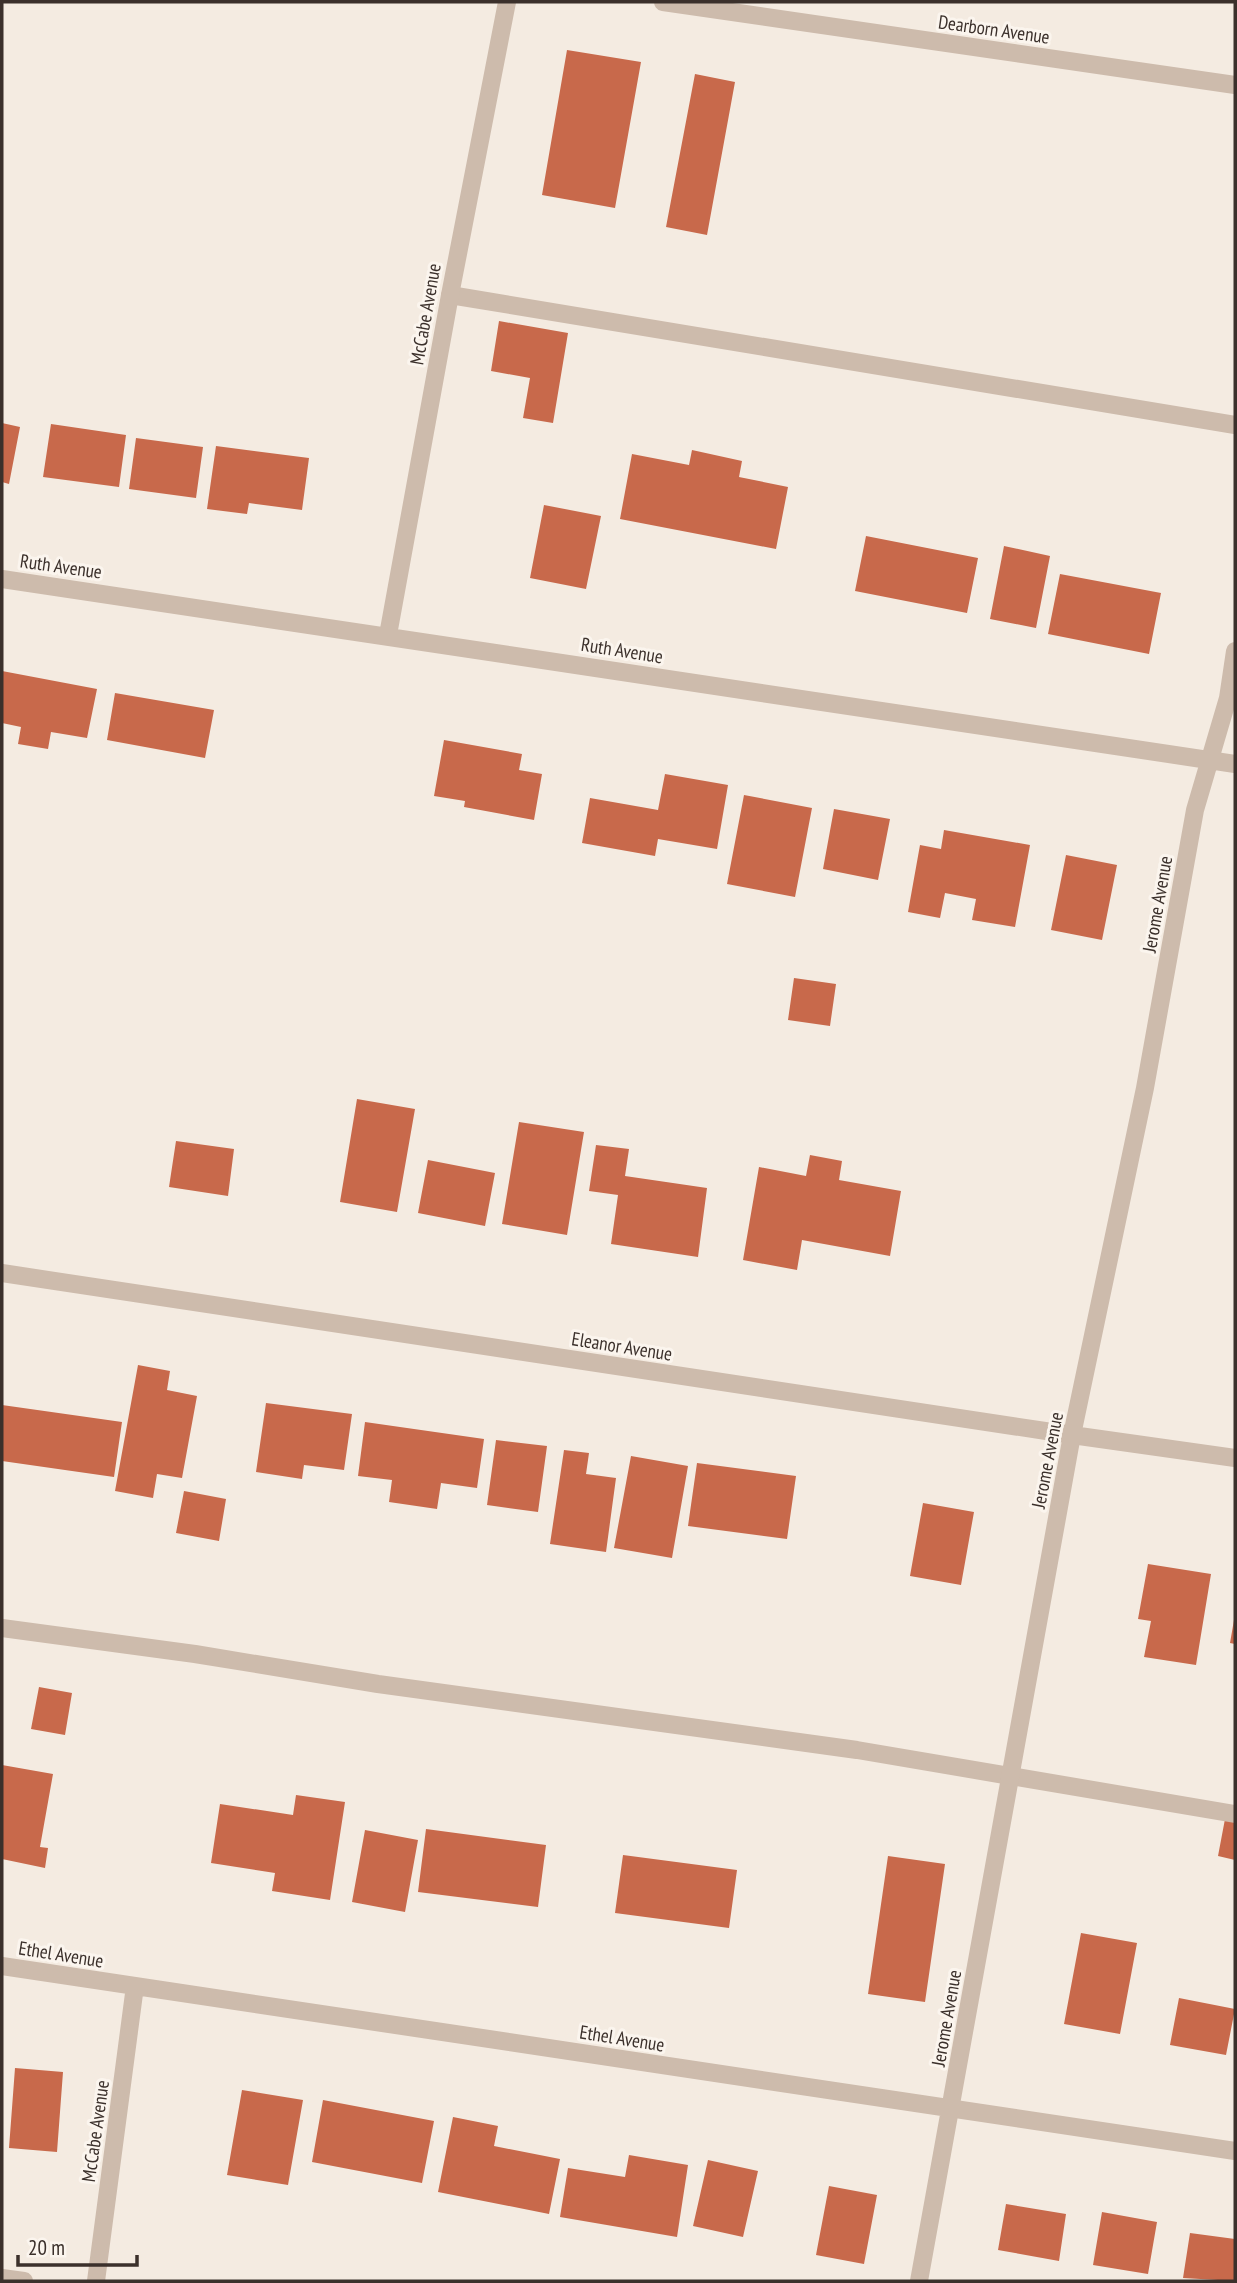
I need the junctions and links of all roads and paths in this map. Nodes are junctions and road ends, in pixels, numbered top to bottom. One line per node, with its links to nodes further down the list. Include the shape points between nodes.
1 (507, 2): 4 (street, McCabe Avenue)
2 (663, 2): 3 (street, Dearborn Avenue)
3 (1235, 85)
4 (450, 295): 5 (street); 7 (street, McCabe Avenue)
5 (1235, 425)
6 (2, 579): 7 (street, Ruth Avenue)
7 (388, 635): 9 (street, Ruth Avenue)
8 (1235, 651): 9 (street, Jerome Avenue, via 1228,698)
9 (1210, 760): 10 (street, Ruth Avenue); 12 (street, Jerome Avenue, via 1195,810 1145,1088)
10 (1235, 764)
11 (2, 1272): 12 (street, Eleanor Avenue)
12 (1072, 1435): 13 (street, Eleanor Avenue); 15 (street, Jerome Avenue)
13 (1235, 1458)
14 (2, 1628): 15 (street)
15 (1011, 1775): 16 (street); 19 (street, Jerome Avenue)
16 (1235, 1814)
17 (2, 1966): 18 (street, Ethel Avenue)
18 (135, 1986): 19 (street, Ethel Avenue); 23 (street, McCabe Avenue)
19 (951, 2108): 20 (street, Ethel Avenue); 24 (street, Jerome Avenue)
20 (1235, 2151)
21 (2, 2278): 22 (street)
22 (24, 2281)
23 (96, 2281)
24 (919, 2281)

